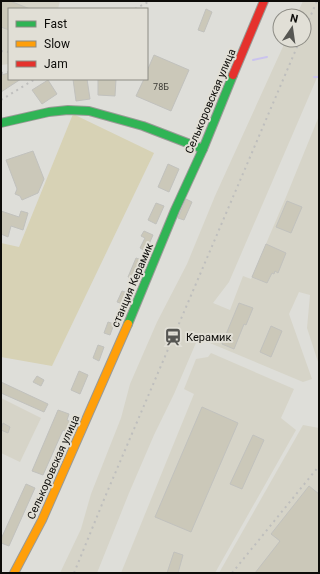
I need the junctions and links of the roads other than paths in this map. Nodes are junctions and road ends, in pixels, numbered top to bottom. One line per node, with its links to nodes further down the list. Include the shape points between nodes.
1 (264, 1): 3 (main road, Селькоровская улица)
2 (1, 123): 3 (main road, via 49,112 89,111 161,132)
3 (203, 149): 4 (main road, Селькоровская улица)
4 (175, 210): 5 (main road, станция Керамик)
5 (108, 369): 6 (main road, Селькоровская улица, via 42,520)
6 (14, 573)

